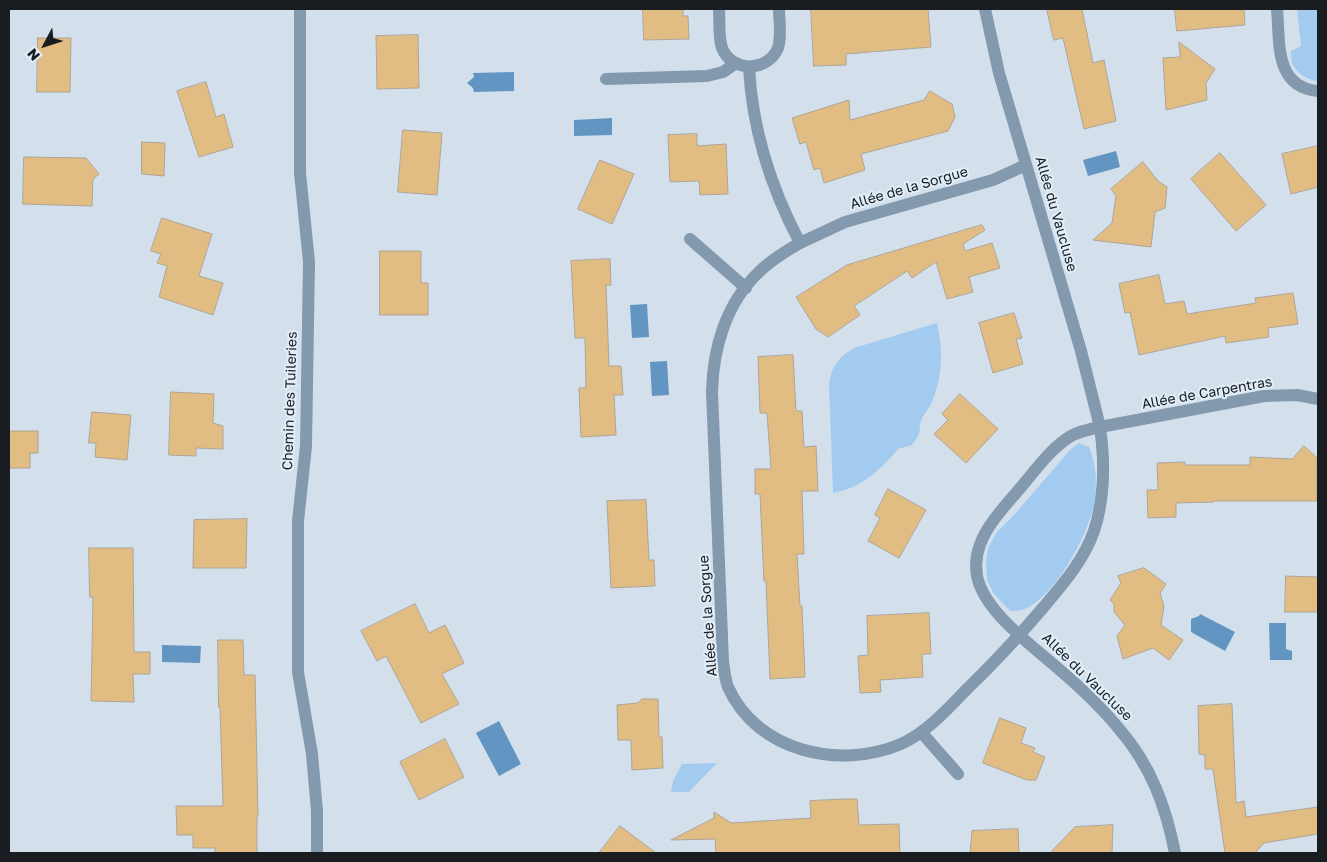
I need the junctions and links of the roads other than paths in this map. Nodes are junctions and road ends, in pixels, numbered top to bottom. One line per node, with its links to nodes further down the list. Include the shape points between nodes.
1 (300, 9): 19 (street, Chemin des Tuileries, via 300,173 309,262 306,446 298,521 298,672 318,811)
2 (719, 9): 6 (street, via 722,48)
3 (779, 9): 7 (street, via 778,46 774,56)
4 (985, 9): 10 (street, Allée du Vaucluse, via 999,73)
5 (1277, 9): 9 (street, via 1286,74 1302,88)
6 (736, 63): 7 (street); 8 (street, via 723,72 707,76)
7 (749, 67): 12 (street, via 758,136 777,194)
8 (606, 79)
9 (1318, 91)
10 (1026, 165): 12 (street, Allée de la Sorgue, via 993,180 845,222); 15 (street, Allée du Vaucluse)
11 (690, 240): 13 (street)
12 (800, 242): 13 (street, Allée de la Sorgue, via 759,272)
13 (746, 288): 17 (street, Allée de la Sorgue, via 722,330 712,369 723,662 728,686 735,700 758,727 805,752 867,753 900,745)
14 (1318, 399): 15 (street, Allée de Carpentras, via 1297,395 1264,396)
15 (1100, 427): 16 (street, Allée du Vaucluse, via 1103,483 1093,533 1073,571); 16 (street, Allée du Vaucluse, via 1072,435 1051,452 998,514 980,542 976,564 982,590 990,604)
16 (1021, 635): 17 (street, Allée de la Sorgue); 20 (street, Allée du Vaucluse, via 1096,705 1135,748 1164,805)
17 (922, 732): 18 (street)
18 (958, 774)
19 (317, 853)
20 (1175, 853)

